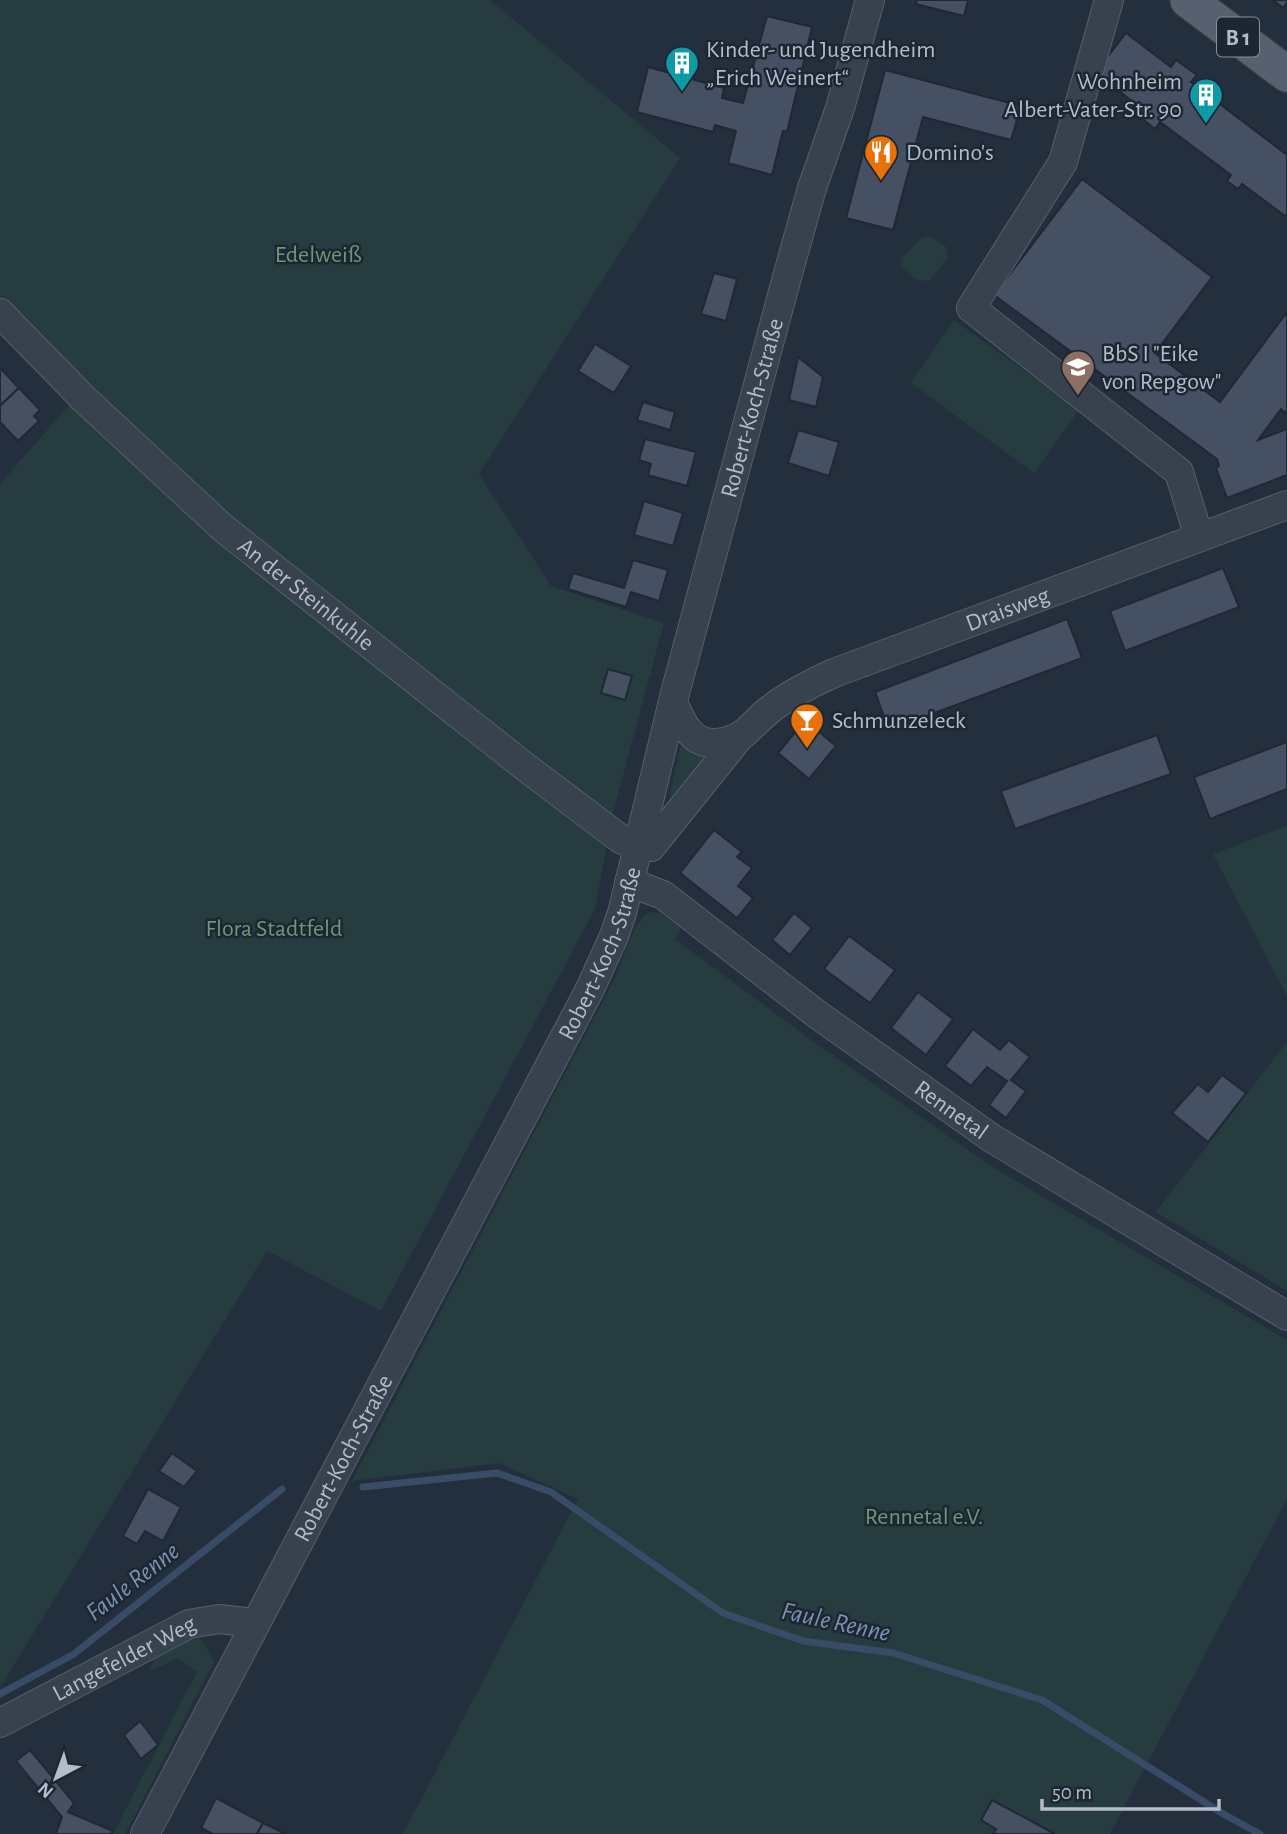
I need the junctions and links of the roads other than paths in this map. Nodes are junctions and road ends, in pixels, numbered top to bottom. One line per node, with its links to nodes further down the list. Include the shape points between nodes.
1 (870, 0): 8 (street, Robert-Koch-Straße, via 809,199)
2 (1109, 0): 7 (street, via 1063,162 971,307 1178,472)
3 (1188, 0): 4 (main road, B 1)
4 (1287, 74)
5 (0, 313): 10 (street, An der Steinkuhle, via 84,399 223,528 524,766 622,840)
6 (1287, 505): 7 (street, Draisweg)
7 (1199, 537): 9 (street, Draisweg, via 834,673 789,696)
8 (673, 702): 9 (street, Draisweg, via 687,731 698,740 717,743); 10 (street, Robert-Koch-Straße)
9 (741, 735): 10 (street, Draisweg, via 651,847)
10 (638, 845): 11 (street, Robert-Koch-Straße)
11 (629, 883): 12 (street, Rennetal, via 663,895 818,1015 993,1139); 13 (street, Robert-Koch-Straße, via 600,969)
12 (1287, 1316)
13 (255, 1623): 14 (street, Langefelder Weg, via 219,1619 189,1625); 15 (street, Robert-Koch-Straße)
14 (0, 1723)
15 (145, 1834)

